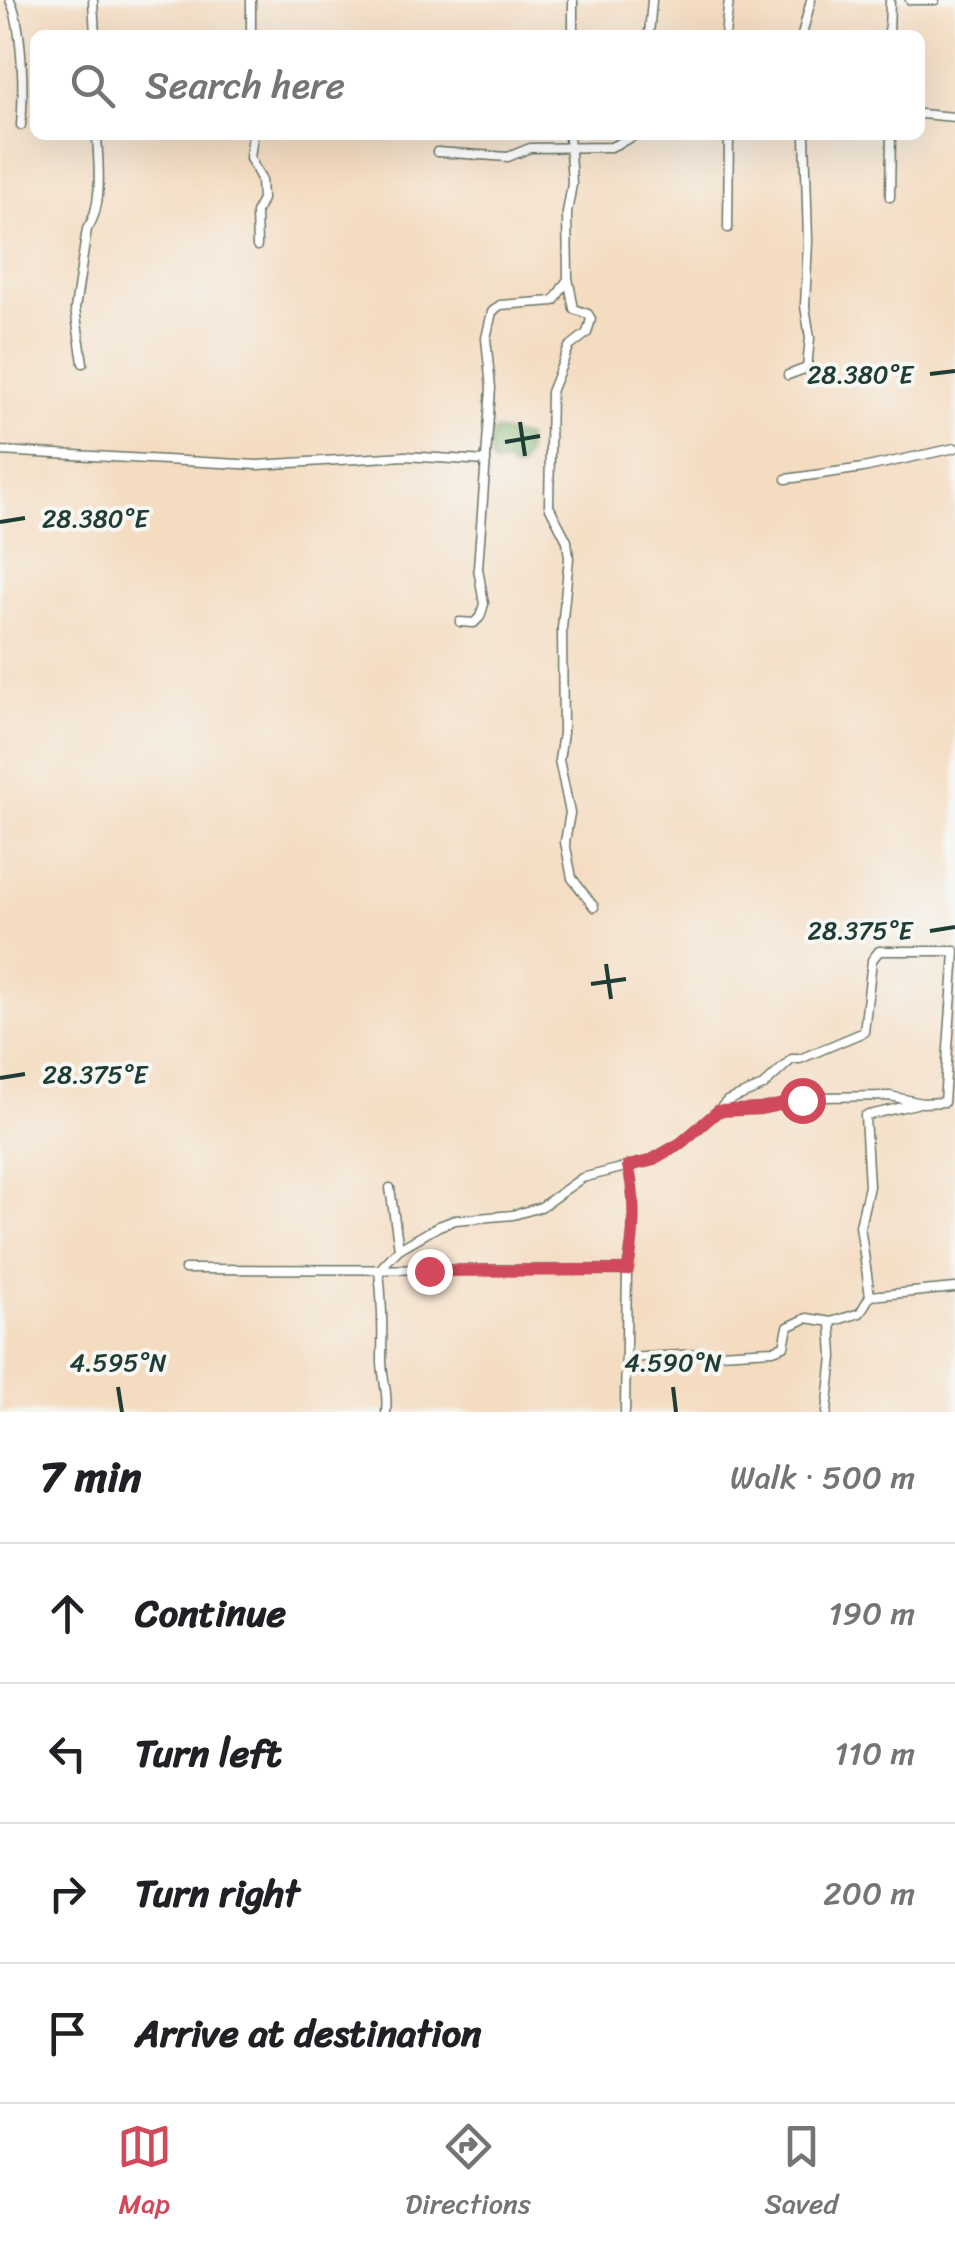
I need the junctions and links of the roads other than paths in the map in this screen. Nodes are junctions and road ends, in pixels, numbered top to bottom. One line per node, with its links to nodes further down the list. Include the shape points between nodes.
1 (10, 0): 20 (street)
2 (93, 0): 11 (street)
3 (250, 0): 12 (street)
4 (573, 0): 13 (street)
5 (652, 0): 14 (street)
6 (728, 0): 15 (street)
7 (811, 0): 16 (street)
8 (890, 0): 17 (street)
9 (910, 0): 10 (street)
10 (936, 0)
11 (95, 30)
12 (250, 30)
13 (573, 30)
14 (649, 30)
15 (726, 30)
16 (803, 30)
17 (890, 30)
18 (925, 114): 19 (street)
19 (955, 117)
20 (22, 125)
21 (96, 140): 34 (street, via 94,220 76,309)
22 (252, 140): 32 (street, via 250,158 261,179)
23 (568, 140): 28 (street)
24 (626, 140): 28 (street, via 611,147)
25 (728, 140): 31 (street)
26 (805, 140): 35 (street, via 810,338 807,368)
27 (891, 140): 30 (street)
28 (568, 146): 29 (street, via 508,157); 33 (street)
29 (437, 152)
30 (890, 197)
31 (728, 228)
32 (258, 246)
33 (568, 278): 38 (street, via 554,301 500,305 492,312); 41 (street, via 574,309 592,318 587,333 569,347 551,392 549,506 568,541 569,558 559,760 570,813 565,834 572,878)
34 (83, 364)
35 (788, 375)
36 (955, 448): 39 (street)
37 (0, 450): 38 (street, via 258,465 404,456)
38 (486, 461): 40 (street, via 478,568 484,604 474,623)
39 (786, 478)
40 (460, 622)
41 (594, 907)
42 (955, 952): 43 (street, via 944,1102); 44 (street, via 879,951 872,960 864,1032 792,1059 763,1086)
43 (922, 1103): 44 (street, via 890,1096 820,1098); 52 (street, via 865,1116 870,1186 860,1226)
44 (718, 1111): 45 (street, via 681,1143)
45 (628, 1166): 47 (street, via 582,1178 541,1207 455,1220); 50 (street, via 634,1189)
46 (390, 1188): 47 (street)
47 (399, 1249): 49 (street)
48 (185, 1268): 49 (street)
49 (378, 1270): 50 (street); 55 (street)
50 (628, 1270): 54 (street)
51 (955, 1288): 52 (street)
52 (870, 1296): 53 (street, via 860,1314)
53 (831, 1322): 54 (street, via 808,1318 788,1328 784,1346 773,1350); 57 (street)
54 (628, 1358): 56 (street)
55 (386, 1412)
56 (625, 1412)
57 (827, 1412)

